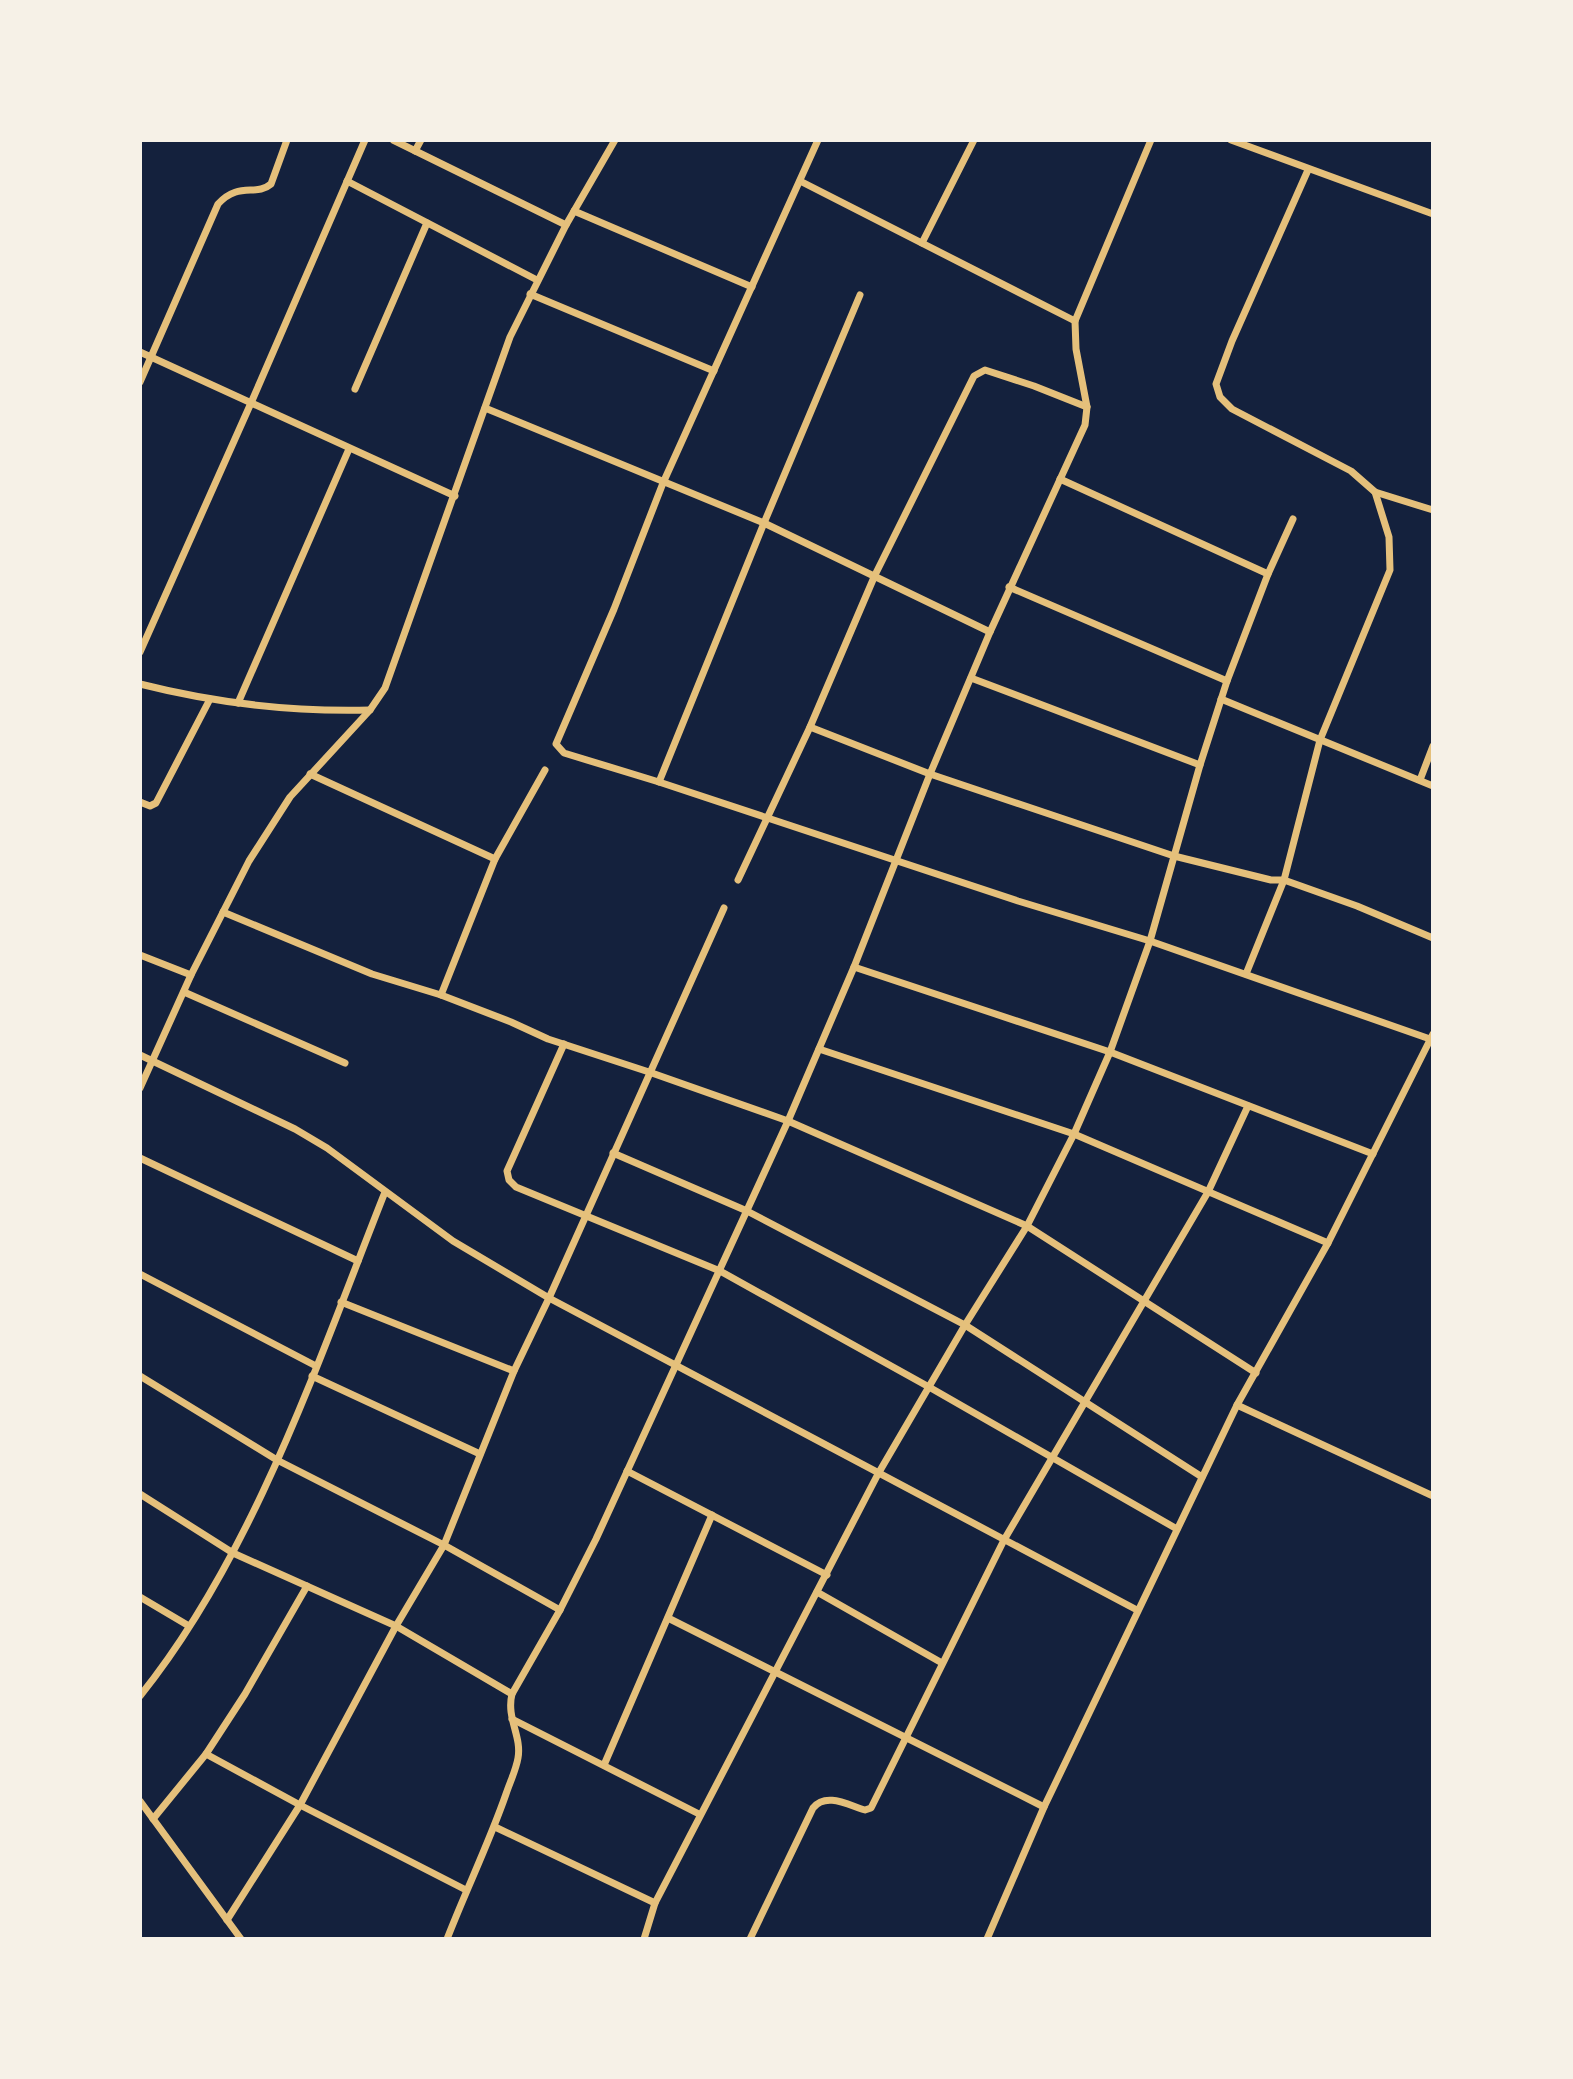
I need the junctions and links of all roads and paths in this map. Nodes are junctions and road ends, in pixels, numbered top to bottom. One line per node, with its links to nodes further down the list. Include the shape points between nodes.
1 (288, 140): 25 (street, via 271,184 227,195 218,205)
2 (365, 140): 12 (street)
3 (393, 140): 10 (street)
4 (421, 140): 10 (street)
5 (615, 140): 14 (street)
6 (818, 140): 13 (street)
7 (974, 140): 18 (street)
8 (1151, 140): 23 (street)
9 (1233, 140): 11 (street)
10 (415, 150): 17 (street)
11 (1308, 170): 15 (street); 35 (street, via 1216,384 1220,397 1232,409 1351,471)
12 (347, 181): 16 (street); 29 (street)
13 (800, 181): 18 (street); 20 (street)
14 (574, 211): 17 (street); 20 (street)
15 (1433, 214)
16 (427, 223): 19 (street); 28 (street)
17 (566, 225): 19 (street)
18 (922, 243): 23 (street)
19 (537, 280): 21 (street)
20 (752, 287): 26 (street)
21 (530, 294): 26 (street); 31 (street)
22 (860, 295): 39 (street)
23 (1075, 321): 30 (street)
24 (140, 352): 25 (street)
25 (151, 358): 27 (street); 29 (street)
26 (714, 371): 34 (street)
27 (140, 382)
28 (355, 389)
29 (251, 403): 32 (street); 44 (street)
30 (1087, 407): 33 (street, via 1085,425); 41 (street, via 985,370 979,372)
31 (485, 408): 34 (street); 36 (street)
32 (349, 449): 36 (street); 50 (street)
33 (1060, 479): 40 (street); 42 (street)
34 (663, 483): 39 (street); 60 (street, via 556,744 564,753)
35 (1375, 492): 37 (street); 53 (street, via 1389,537 1390,570)
36 (454, 496): 51 (street, via 385,688)
37 (1433, 510)
38 (1293, 519): 40 (street)
39 (764, 523): 41 (street); 60 (street)
40 (1268, 574): 46 (street)
41 (875, 575): 43 (street); 52 (street)
42 (1009, 587): 43 (street); 46 (street)
43 (990, 632): 45 (street)
44 (140, 652)
45 (971, 678): 55 (street); 58 (street)
46 (1227, 681): 49 (street)
47 (140, 684): 48 (street)
48 (210, 699): 50 (street); 62 (street, via 156,803)
49 (1221, 699): 53 (street); 55 (street)
50 (238, 703): 51 (street)
51 (370, 710): 57 (street)
52 (810, 727): 58 (street); 63 (street)
53 (1320, 740): 59 (street); 68 (street)
54 (1433, 746): 59 (street)
55 (1200, 765): 64 (street)
56 (545, 770): 65 (street)
57 (310, 774): 65 (street); 70 (street, via 249,861)
58 (930, 774): 64 (street); 66 (street)
59 (1420, 780): 61 (street)
60 (659, 782): 63 (street)
61 (1433, 786)
62 (140, 802)
63 (767, 818): 66 (street); 67 (street)
64 (1174, 856): 68 (street); 72 (street)
65 (495, 859): 78 (street)
66 (897, 860): 72 (street); 74 (street)
67 (738, 880)
68 (1284, 880): 71 (street); 75 (street)
69 (724, 908): 86 (street)
70 (223, 912): 76 (street); 78 (street, via 372,974)
71 (1433, 938)
72 (1150, 941): 75 (street); 82 (street)
73 (140, 955): 76 (street)
74 (854, 967): 81 (street); 82 (street)
75 (1246, 974): 79 (street)
76 (191, 975): 77 (street)
77 (184, 992): 84 (street); 85 (street)
78 (441, 995): 80 (street)
79 (1432, 1037): 92 (street)
80 (564, 1044): 86 (street); 97 (street, via 508,1171 509,1180)
81 (819, 1049): 89 (street); 90 (street)
82 (1110, 1052): 88 (street); 90 (street)
83 (140, 1055): 84 (street)
84 (153, 1061): 87 (street); 94 (street, via 295,1129)
85 (345, 1063)
86 (649, 1072): 89 (street); 91 (street)
87 (140, 1088)
88 (1248, 1106): 92 (street); 95 (street)
89 (788, 1121): 96 (street); 98 (street)
90 (1074, 1134): 95 (street); 98 (street)
91 (613, 1153): 96 (street); 97 (street)
92 (1373, 1154): 99 (street)
93 (140, 1158): 100 (street)
94 (385, 1192): 100 (street); 103 (street, via 453,1241)
95 (1209, 1192): 99 (street); 105 (street)
96 (747, 1210): 101 (street); 106 (street)
97 (585, 1216): 101 (street); 103 (street)
98 (1027, 1226): 105 (street); 106 (street)
99 (1328, 1243): 110 (street)
100 (358, 1261): 104 (street)
101 (720, 1271): 107 (street); 113 (street)
102 (140, 1274): 108 (street)
103 (549, 1298): 107 (street); 109 (street)
104 (341, 1302): 108 (street); 109 (street)
105 (1145, 1302): 110 (street); 114 (street)
106 (965, 1325): 113 (street); 114 (street)
107 (677, 1364): 119 (street); 120 (street)
108 (316, 1366): 112 (street)
109 (514, 1371): 116 (street)
110 (1256, 1373): 115 (street)
111 (140, 1376): 118 (street)
112 (312, 1376): 116 (street); 118 (street)
113 (929, 1387): 117 (street); 120 (street)
114 (1086, 1401): 117 (street); 121 (street)
115 (1237, 1405): 121 (street); 123 (street)
116 (480, 1454): 127 (street)
117 (1053, 1457): 125 (street); 126 (street)
118 (277, 1460): 127 (street); 128 (street)
119 (628, 1471): 124 (street); 133 (street)
120 (878, 1474): 126 (street); 129 (street)
121 (1202, 1477): 125 (street)
122 (140, 1494): 128 (street)
123 (1433, 1496)
124 (712, 1515): 129 (street); 135 (street)
125 (1177, 1529): 134 (street)
126 (1004, 1540): 134 (street); 138 (street)
127 (444, 1545): 133 (street); 137 (street)
128 (233, 1553): 130 (street); 136 (street)
129 (827, 1575): 131 (street)
130 (307, 1586): 137 (street); 144 (street)
131 (817, 1592): 138 (street); 139 (street)
132 (140, 1597): 136 (street)
133 (560, 1610): 140 (street)
134 (1137, 1610): 148 (street)
135 (668, 1618): 139 (street); 145 (street)
136 (189, 1626): 141 (street)
137 (396, 1626): 140 (street); 147 (street)
138 (942, 1663): 143 (street)
139 (774, 1672): 143 (street); 149 (street)
140 (512, 1695): 142 (street)
141 (140, 1696)
142 (512, 1719): 145 (street); 151 (street, via 519,1756)
143 (906, 1739): 148 (street); 158 (street, via 871,1808 827,1799 813,1808)
144 (206, 1754): 147 (street); 150 (street)
145 (604, 1765): 149 (street)
146 (140, 1801): 150 (street)
147 (300, 1805): 152 (street); 154 (street)
148 (1044, 1807): 159 (street)
149 (699, 1814): 153 (street)
150 (153, 1819): 154 (street)
151 (495, 1827): 152 (street); 153 (street)
152 (466, 1889): 156 (street)
153 (654, 1903): 157 (street)
154 (227, 1920): 155 (street)
155 (241, 1939)
156 (447, 1939)
157 (644, 1939)
158 (750, 1939)
159 (987, 1939)

